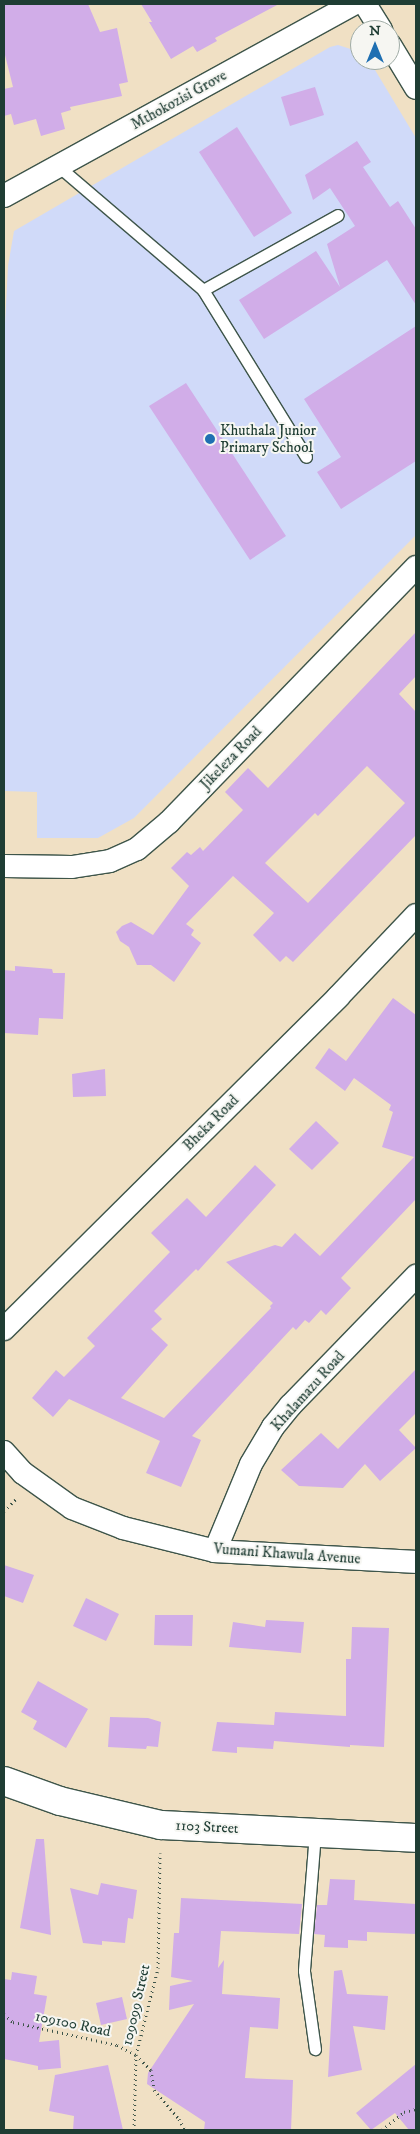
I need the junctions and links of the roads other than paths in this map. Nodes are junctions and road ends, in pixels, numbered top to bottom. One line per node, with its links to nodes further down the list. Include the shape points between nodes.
1 (353, 4): 6 (street, Mthokozisi Grove)
2 (365, 4): 3 (street)
3 (375, 20)
4 (400, 62): 5 (street)
5 (416, 88)
6 (58, 166): 7 (street, Mthokozisi Grove); 9 (lane)
7 (4, 196)
8 (338, 215): 9 (lane)
9 (203, 290): 10 (lane)
10 (306, 457)
11 (416, 567): 12 (street, Jikeleza Road, via 169,822 137,849 110,861 72,868)
12 (4, 866)
13 (416, 915): 15 (street, Bheka Road)
14 (416, 1276): 17 (street, Khalamazu Road, via 291,1405 273,1428 251,1464)
15 (4, 1329)
16 (4, 1452): 17 (street, Vumani Khawula Avenue, via 23,1473 72,1508 124,1528)
17 (215, 1551): 18 (street, Vumani Khawula Avenue)
18 (416, 1562)
19 (4, 1781): 20 (street, 1103 Street, via 60,1801 161,1825)
20 (315, 1833): 21 (street, 1103 Street); 22 (lane, via 304,1971)
21 (416, 1838)
22 (315, 2049)

